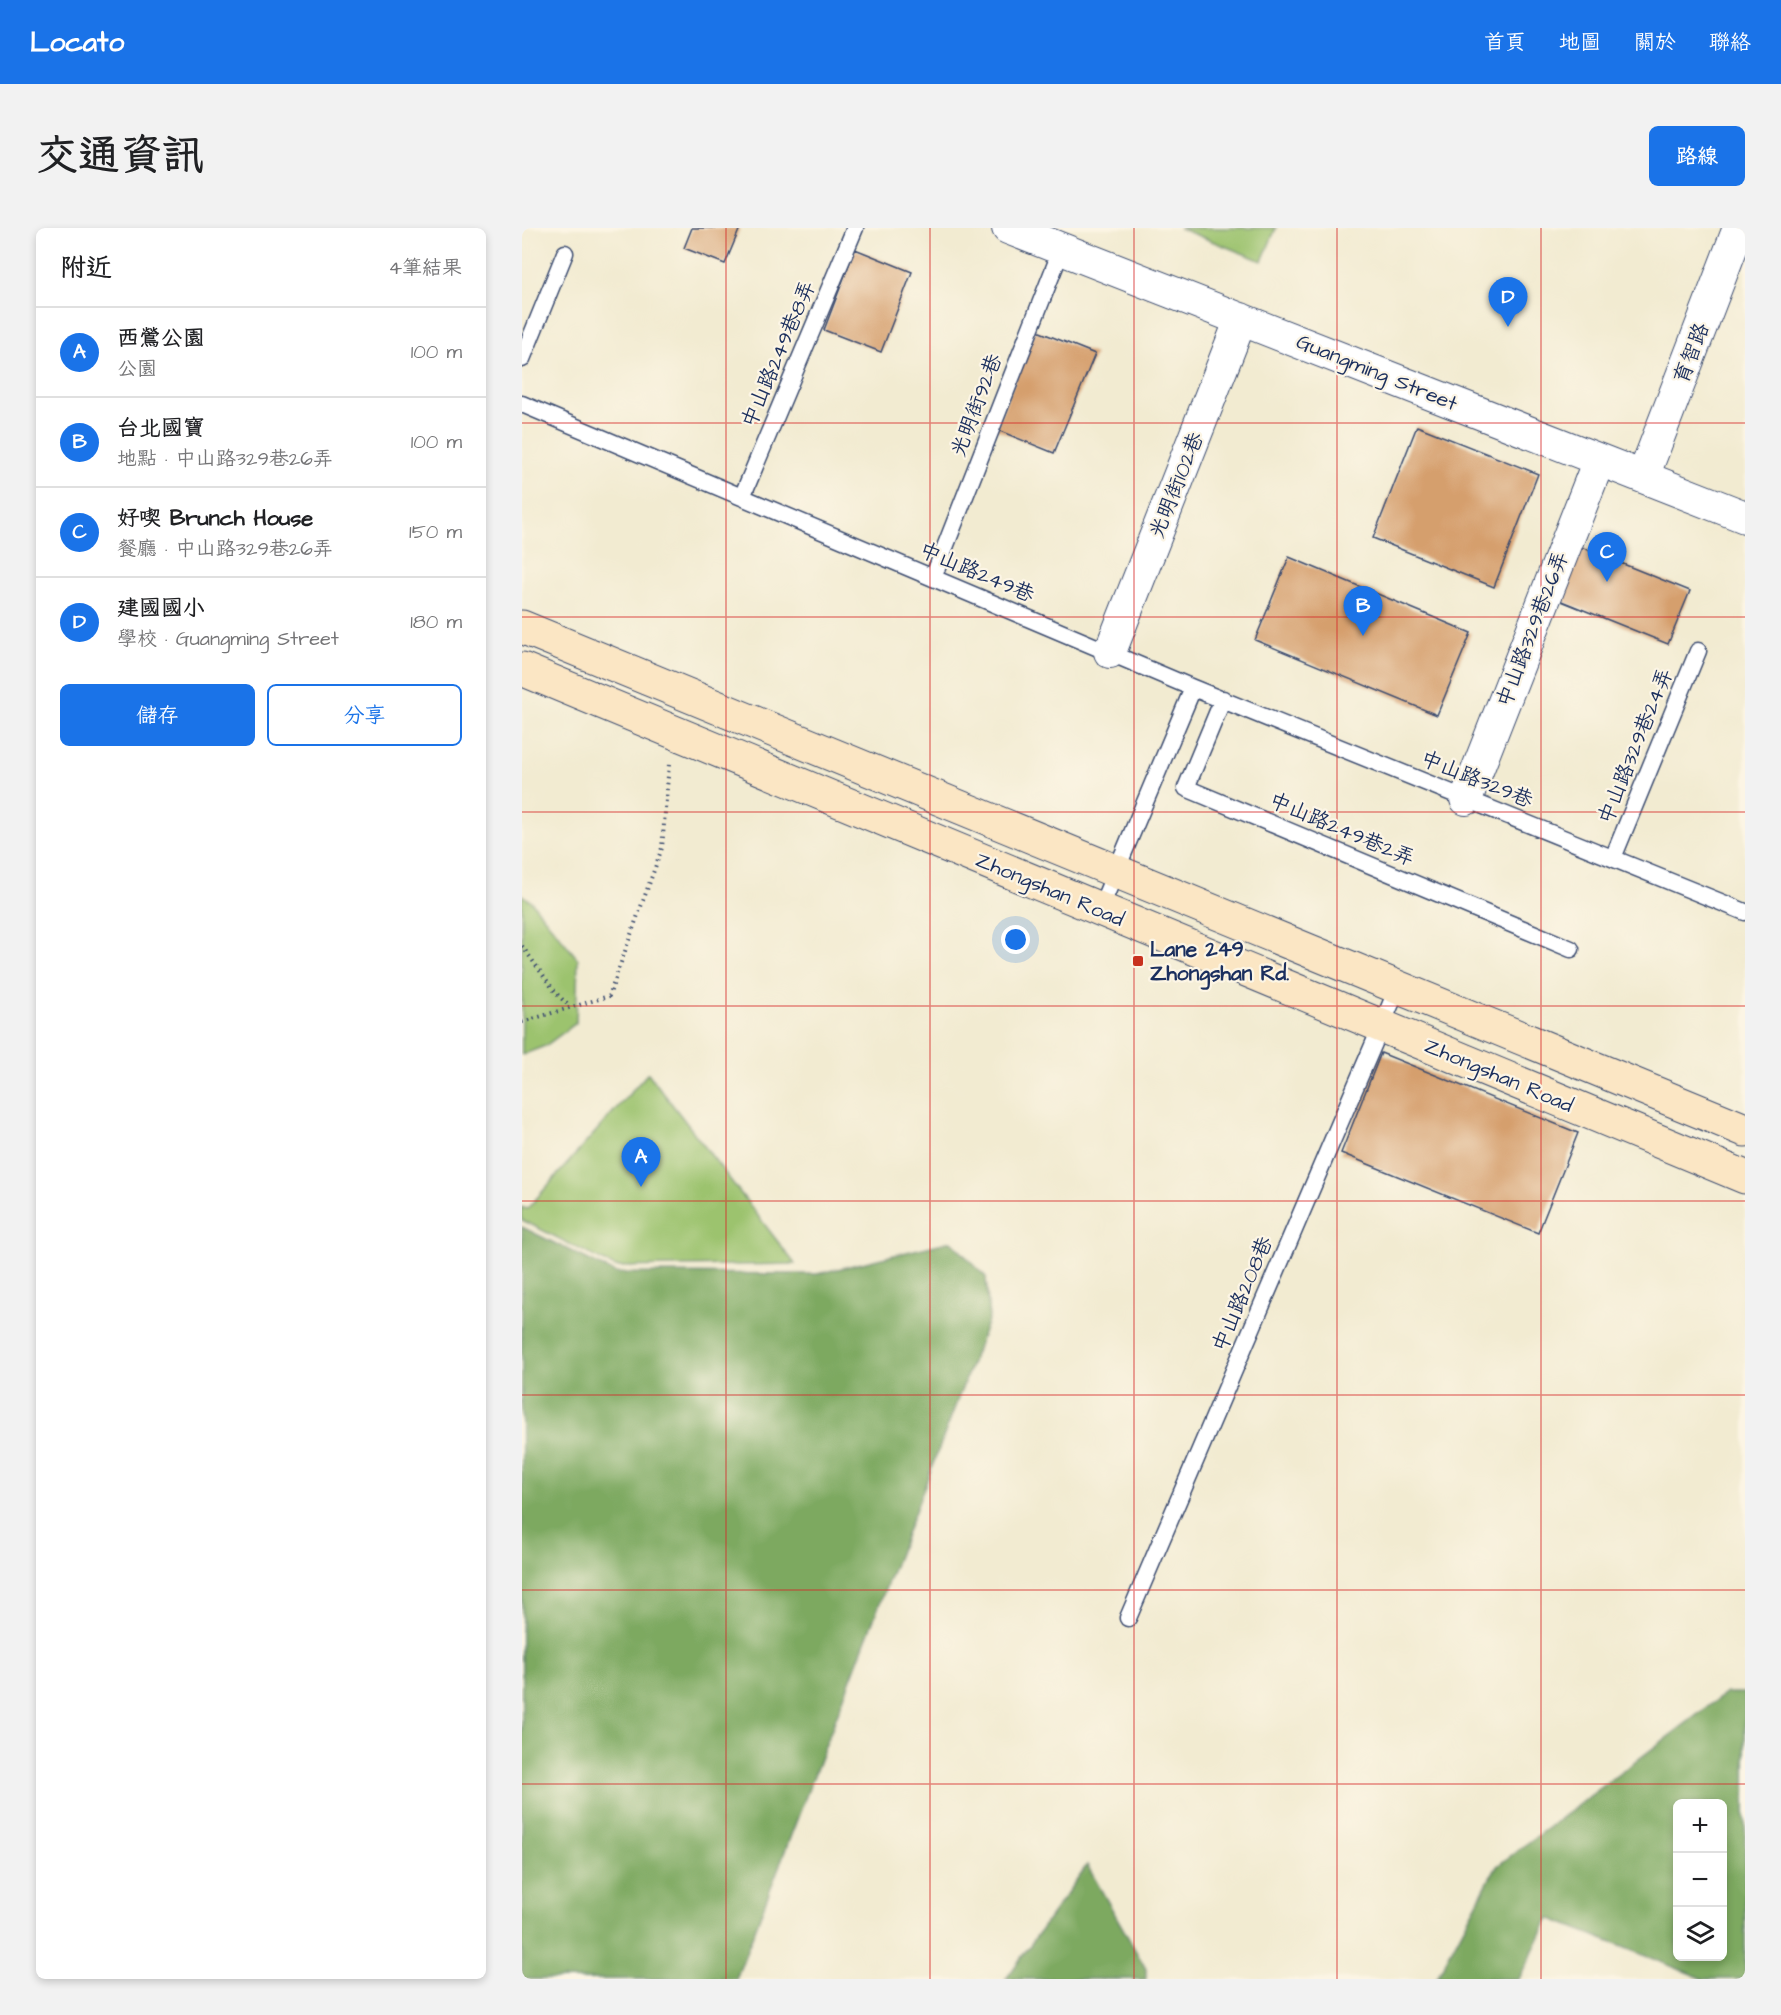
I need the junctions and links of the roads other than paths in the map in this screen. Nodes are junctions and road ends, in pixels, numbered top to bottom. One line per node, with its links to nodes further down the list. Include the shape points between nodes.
1 (855, 228): 11 (lane, 中山路249巷8弄)
2 (1008, 228): 4 (street, Guangming Street)
3 (1739, 228): 10 (street, 育智路)
4 (1062, 248): 6 (street, Guangming Street); 13 (lane, 光明街92巷)
5 (565, 253): 7 (lane)
6 (1241, 319): 9 (street, Guangming Street); 16 (street, 光明街102巷)
7 (522, 359)
8 (522, 404): 11 (lane, 中山路249巷)
9 (1599, 460): 10 (street, Guangming Street); 20 (street, 中山路329巷26弄)
10 (1643, 477): 12 (street, Guangming Street)
11 (742, 497): 13 (lane, 中山路249巷)
12 (1745, 517)
13 (933, 578): 16 (lane, 中山路249巷)
14 (522, 627): 22 (street, Zhongshan Road)
15 (1698, 651): 21 (lane, 中山路329巷24弄)
16 (1110, 652): 18 (lane, 中山路249巷)
17 (522, 669): 23 (street, Zhongshan Road)
18 (1193, 688): 19 (lane, 中山路329巷); 22 (lane)
19 (1223, 699): 20 (lane, 中山路329巷); 25 (lane, 中山路249巷2弄, via 1186,788)
20 (1466, 798): 21 (lane, 中山路329巷)
21 (1613, 858): 24 (lane, 中山路329巷)
22 (1115, 871): 23 (lane); 26 (street, Zhongshan Road)
23 (1100, 909): 27 (street, Zhongshan Road)
24 (1745, 912)
25 (1571, 949)
26 (1398, 987): 27 (lane, 中山路208巷); 28 (street, Zhongshan Road)
27 (1382, 1027): 29 (street, Zhongshan Road); 30 (lane, 中山路208巷)
28 (1745, 1130)
29 (1745, 1178)
30 (1128, 1618)

